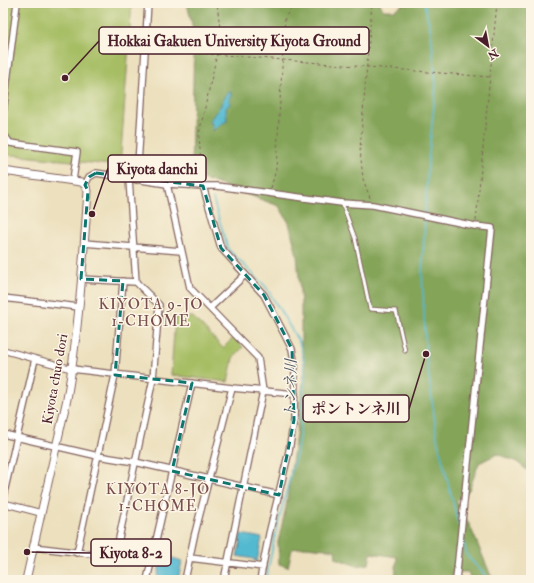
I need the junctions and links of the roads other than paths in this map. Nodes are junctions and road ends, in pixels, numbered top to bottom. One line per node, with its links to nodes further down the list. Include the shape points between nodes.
1 (17, 3): 3 (street)
2 (148, 3): 7 (street)
3 (3, 113)
4 (3, 133): 8 (street, via 10,143 77,152)
5 (3, 171): 8 (street)
6 (129, 179): 7 (street); 8 (street, via 96,173); 13 (street)
7 (137, 180): 9 (street)
8 (80, 182): 12 (street, Kiyota chuo dori, via 88,191)
9 (167, 184): 10 (street); 14 (street)
10 (203, 186): 11 (street, via 270,192); 15 (street, via 221,248)
11 (342, 203): 23 (lane, via 355,238 370,309 396,311); 56 (street, via 373,205 492,228)
12 (84, 243): 13 (street); 16 (street, Kiyota chuo dori)
13 (134, 247): 14 (street); 18 (street)
14 (181, 251): 21 (street, via 190,288)
15 (245, 275): 21 (street); 31 (street, via 264,295 292,349)
16 (81, 279): 17 (street); 20 (street, Kiyota chuo dori)
17 (123, 281): 18 (street); 26 (street)
18 (136, 282): 27 (street, via 159,305)
19 (3, 298): 20 (street)
20 (79, 307): 25 (street, Kiyota chuo dori)
21 (210, 308): 30 (street, via 258,358)
22 (3, 350): 24 (street)
23 (405, 351)
24 (35, 359): 25 (street); 33 (street)
25 (72, 369): 26 (street); 34 (street, Kiyota chuo dori)
26 (115, 375): 27 (street); 35 (street)
27 (153, 379): 28 (street); 36 (street)
28 (192, 383): 29 (street); 37 (street)
29 (232, 388): 30 (street); 38 (street)
30 (263, 391): 31 (street); 39 (street)
31 (295, 394): 40 (street, via 294,420)
32 (3, 434): 33 (street)
33 (17, 437): 34 (street); 41 (street)
34 (56, 447): 35 (street); 43 (street, Kiyota chuo dori)
35 (98, 456): 36 (street); 45 (street)
36 (135, 462): 37 (street); 46 (street)
37 (172, 471): 38 (street); 48 (street)
38 (210, 479): 39 (street); 47 (street)
39 (244, 488): 40 (street); 49 (street)
40 (279, 495): 50 (street)
41 (3, 498)
42 (3, 503): 43 (street)
43 (41, 513): 44 (street, Kiyota chuo dori)
44 (34, 547): 45 (street); 51 (street, Kiyota chuo dori)
45 (77, 553): 46 (street)
46 (115, 557): 48 (street)
47 (190, 558): 49 (street); 53 (street)
48 (152, 561): 52 (street)
49 (228, 563): 50 (street); 54 (street)
50 (263, 567): 55 (street)
51 (26, 580)
52 (147, 580)
53 (185, 580)
54 (224, 580)
55 (260, 580)
56 (456, 580)

